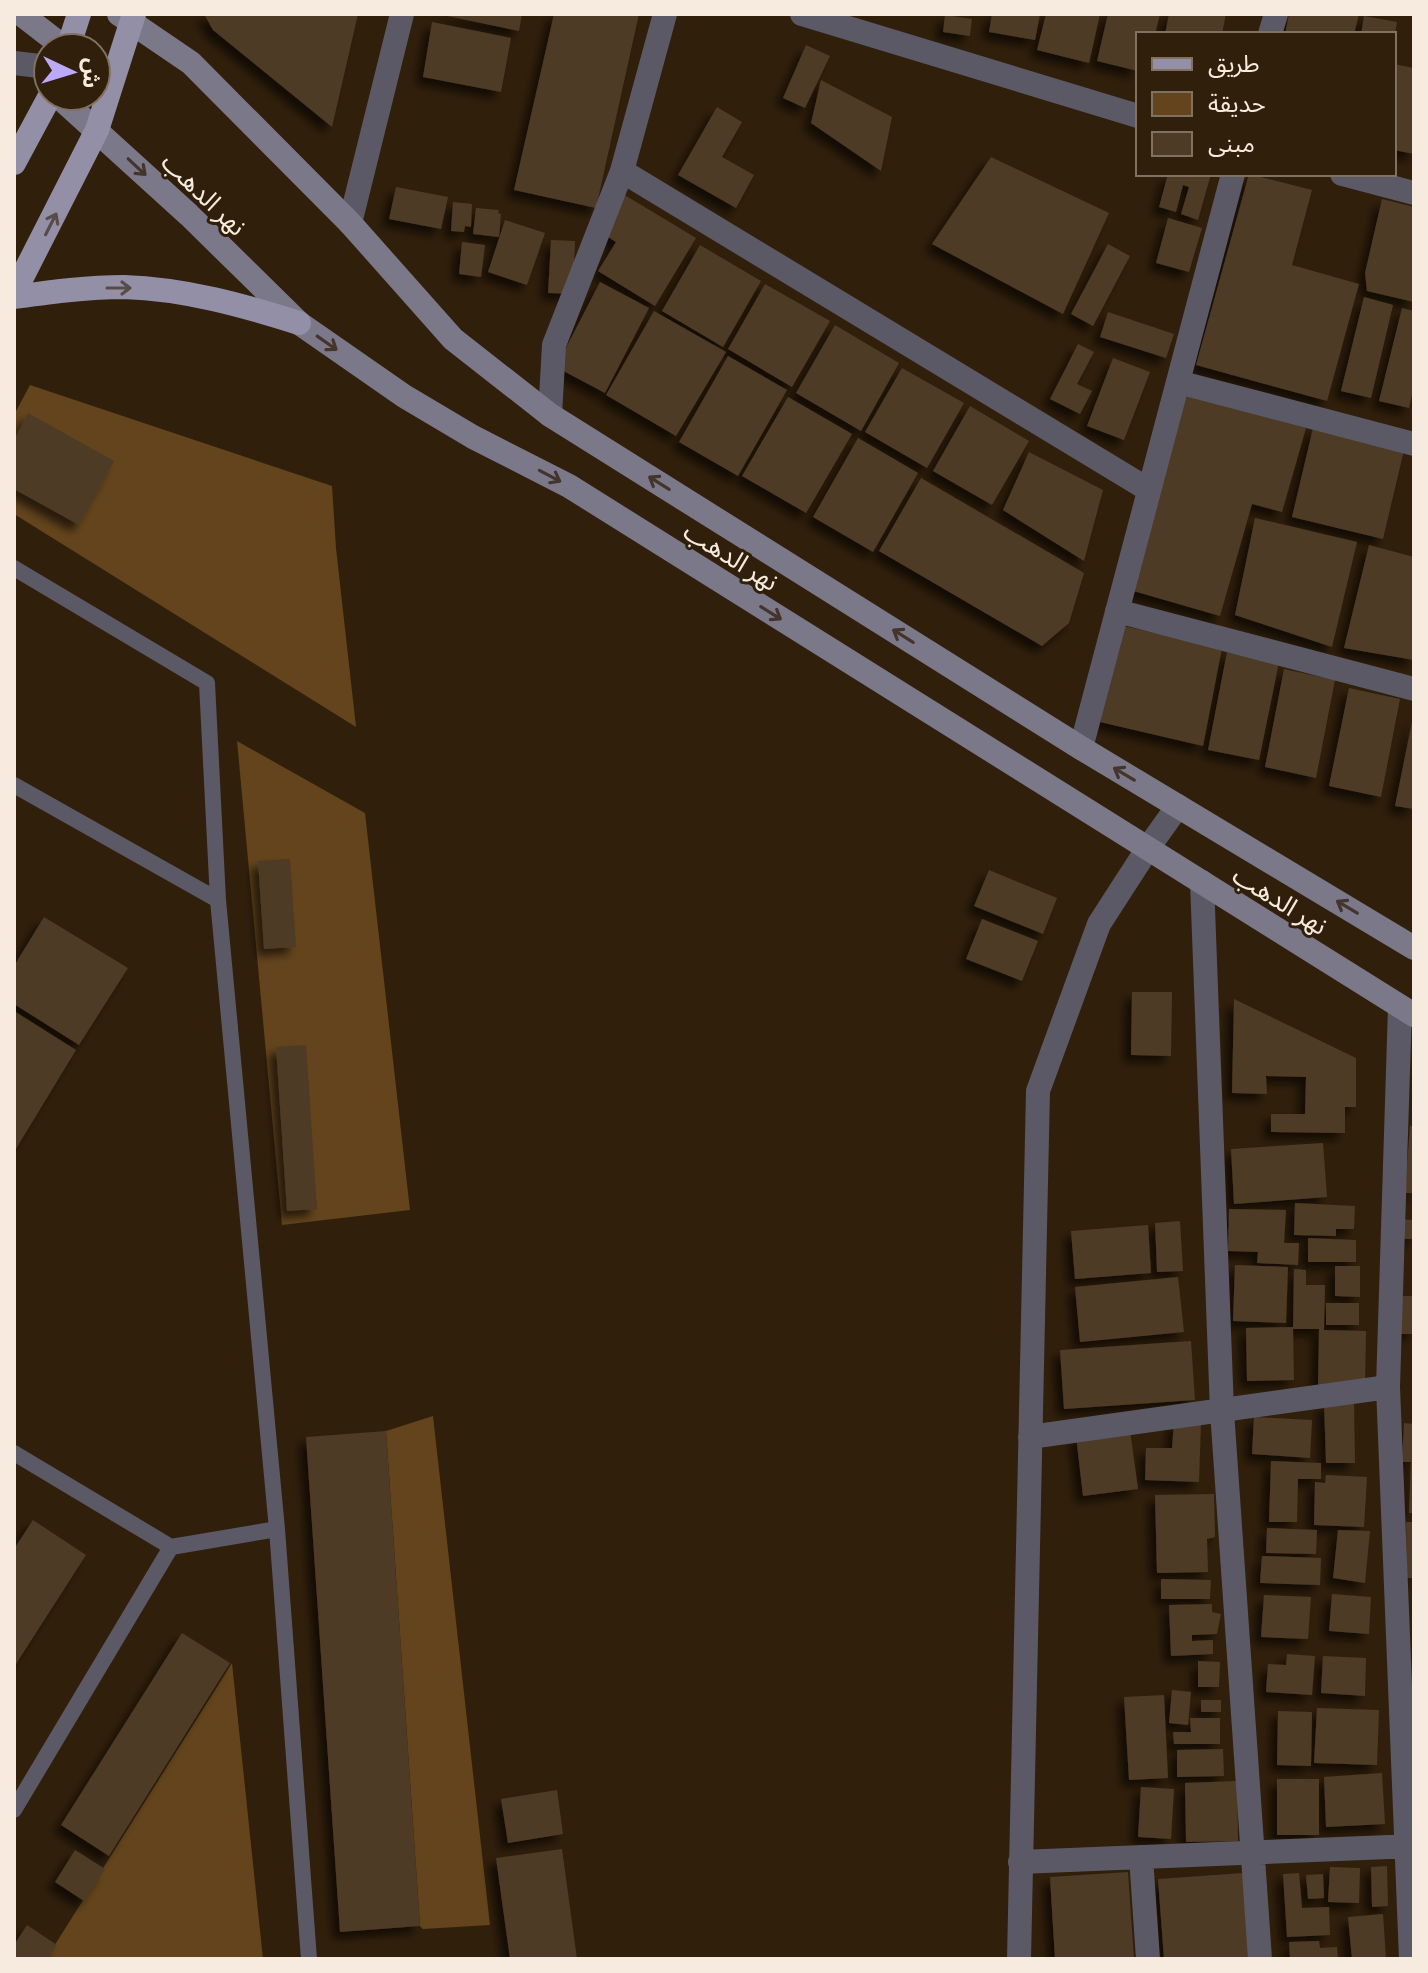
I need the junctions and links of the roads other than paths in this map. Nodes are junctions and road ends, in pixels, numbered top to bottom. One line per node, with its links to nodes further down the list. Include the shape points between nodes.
1 (21, 14): 6 (main road)
2 (402, 14): 16 (street)
3 (665, 14): 12 (street)
4 (802, 14): 9 (street)
5 (129, 16): 10 (main road); 16 (main road, نهر الدهب, via 191,63)
6 (45, 32)
7 (41, 112): 11 (main road)
8 (76, 112): 10 (main road, نهر الدهب)
9 (1136, 115)
10 (97, 130): 17 (main road, one-way to 10); 18 (main road, نهر الدهب, one-way to 18)
11 (14, 163)
12 (622, 171): 20 (street, via 554,345); 22 (street)
13 (1232, 176): 19 (street)
14 (1350, 176): 15 (street)
15 (1414, 193)
16 (350, 223): 20 (main road, نهر الدهب, via 453,339)
17 (14, 295): 18 (main road, one-way to 18, via 125,287 182,292)
18 (299, 323): 29 (main road, نهر الدهب, one-way to 29, via 404,396 569,486)
19 (1178, 382): 21 (street); 22 (street)
20 (550, 415): 26 (main road, نهر الدهب, one-way to 20)
21 (1414, 444)
22 (1149, 490): 24 (street)
23 (14, 568): 31 (lane, via 207,683)
24 (1117, 611): 25 (street); 26 (street)
25 (1414, 689)
26 (1081, 748): 28 (main road, نهر الدهب, one-way to 26)
27 (14, 785): 31 (lane)
28 (1178, 806): 29 (street); 32 (main road, نهر الدهب, one-way to 28)
29 (1148, 848): 30 (main road, نهر الدهب); 36 (street, via 1099,924 1038,1091)
30 (1202, 882): 33 (main road, نهر الدهب); 35 (street)
31 (218, 900): 38 (lane)
32 (1414, 948)
33 (1407, 1011): 34 (street)
34 (1388, 1387): 35 (street); 41 (street)
35 (1222, 1411): 36 (street); 42 (street)
36 (1030, 1437): 44 (street)
37 (14, 1453): 39 (lane)
38 (277, 1529): 39 (lane); 45 (lane)
39 (171, 1547): 40 (lane)
40 (14, 1810)
41 (1410, 1846): 42 (street); 49 (street)
42 (1251, 1853): 43 (street); 48 (street)
43 (1141, 1857): 44 (street); 47 (street)
44 (1020, 1862): 46 (street)
45 (309, 1959)
46 (1019, 1959)
47 (1148, 1959)
48 (1260, 1959)
49 (1411, 1959)

